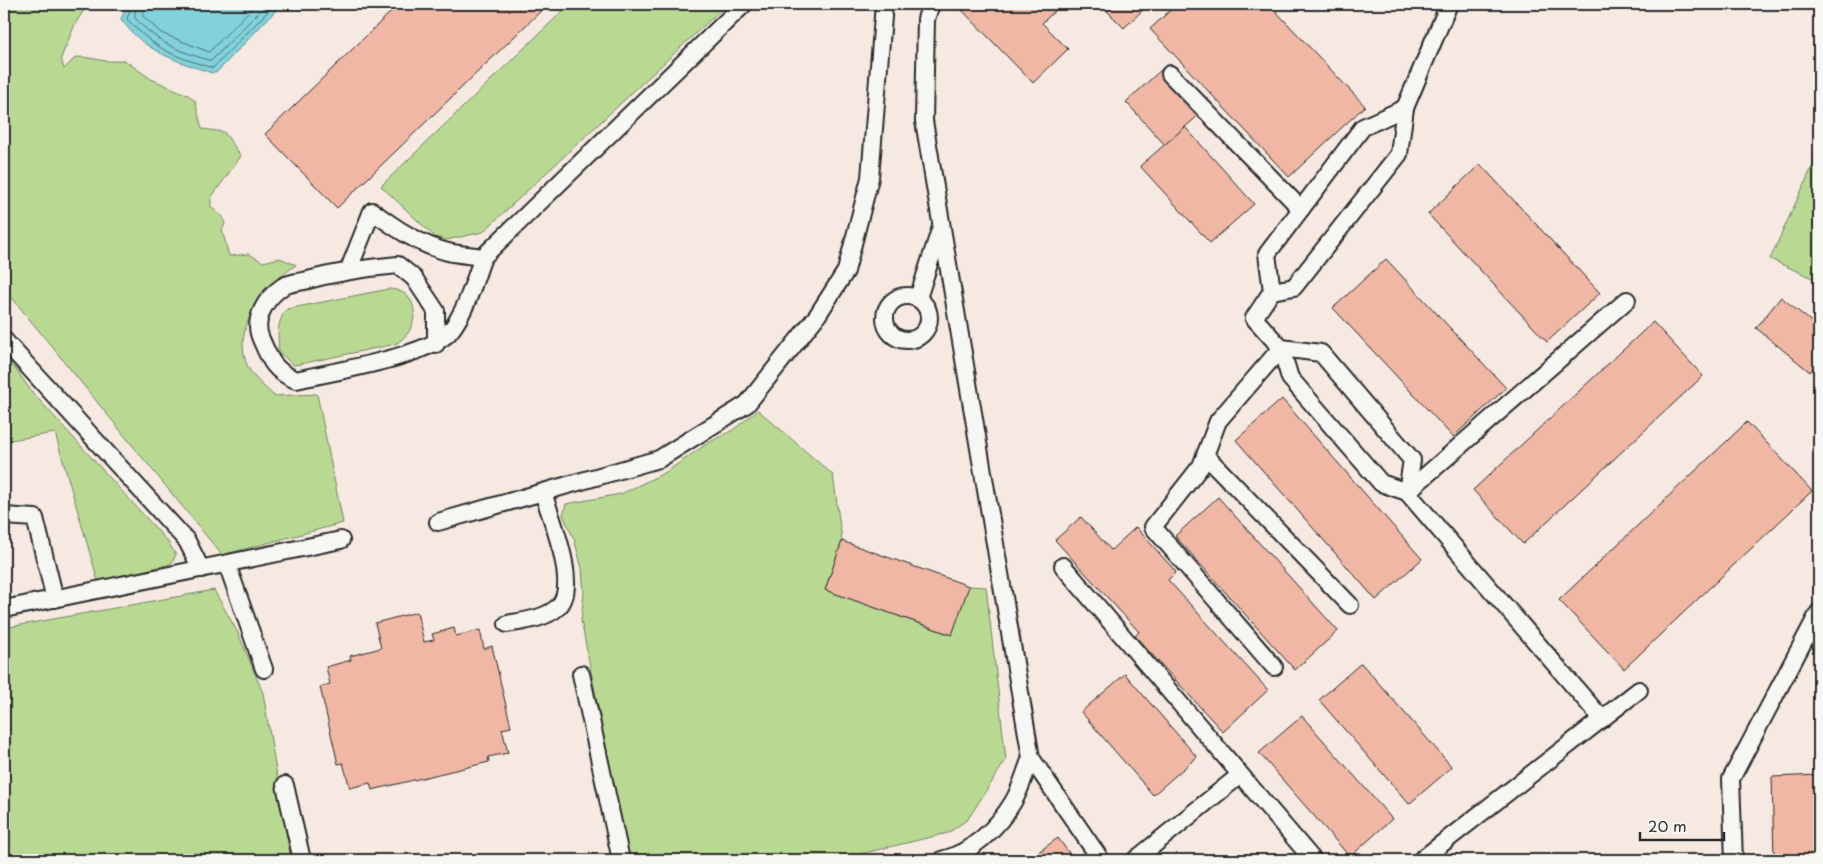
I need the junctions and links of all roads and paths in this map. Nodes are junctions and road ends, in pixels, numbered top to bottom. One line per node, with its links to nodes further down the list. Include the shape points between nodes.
1 (744, 4): 9 (lane)
2 (884, 4): 18 (lane, via 870,178 846,271 817,316 747,404 659,459)
3 (931, 4): 8 (lane, via 926,20 924,121)
4 (1449, 4): 6 (lane)
5 (1170, 74): 7 (lane)
6 (1405, 108): 7 (lane, via 1363,128); 11 (lane, via 1398,154 1294,287)
7 (1301, 209): 11 (lane, via 1267,254)
8 (941, 225): 12 (lane); 36 (lane)
9 (483, 257): 10 (lane, via 447,252 426,244 398,230 372,211); 15 (lane, via 451,332)
10 (349, 269): 15 (lane, via 398,265 414,278 436,312); 15 (lane, via 283,286 267,301 258,319 258,333 280,373 296,380 408,354)
11 (1272, 291): 16 (lane, via 1254,318)
12 (918, 298)
13 (1627, 300): 19 (lane)
14 (4, 340): 25 (lane, via 187,541)
15 (436, 344)
16 (1281, 348): 17 (lane, via 1218,421); 19 (lane, via 1290,378 1381,483); 19 (lane, via 1321,353 1412,460)
17 (1205, 455): 27 (lane); 31 (lane, via 1201,466 1153,527)
18 (543, 492): 21 (lane); 30 (lane, via 564,562 567,593 558,607 543,616)
19 (1407, 492): 35 (lane)
20 (4, 516): 26 (lane, via 34,518)
21 (438, 522)
22 (341, 540): 23 (lane)
23 (227, 564): 25 (lane); 32 (lane)
24 (1063, 566): 37 (lane)
25 (201, 569): 26 (lane)
26 (55, 599): 28 (lane)
27 (1350, 605)
28 (4, 609)
29 (1819, 612): 46 (lane, via 1731,779)
30 (507, 624)
31 (1274, 667)
32 (264, 670)
33 (581, 674): 40 (lane)
34 (1639, 690): 35 (lane)
35 (1602, 719): 45 (lane)
36 (1031, 758): 41 (lane, via 1014,802 995,825 976,844); 42 (lane)
37 (1240, 775): 43 (lane); 44 (lane)
38 (285, 785): 39 (lane)
39 (302, 860)
40 (622, 860)
41 (941, 860)
42 (1101, 860)
43 (1135, 860)
44 (1313, 860)
45 (1421, 860)
46 (1734, 860)

